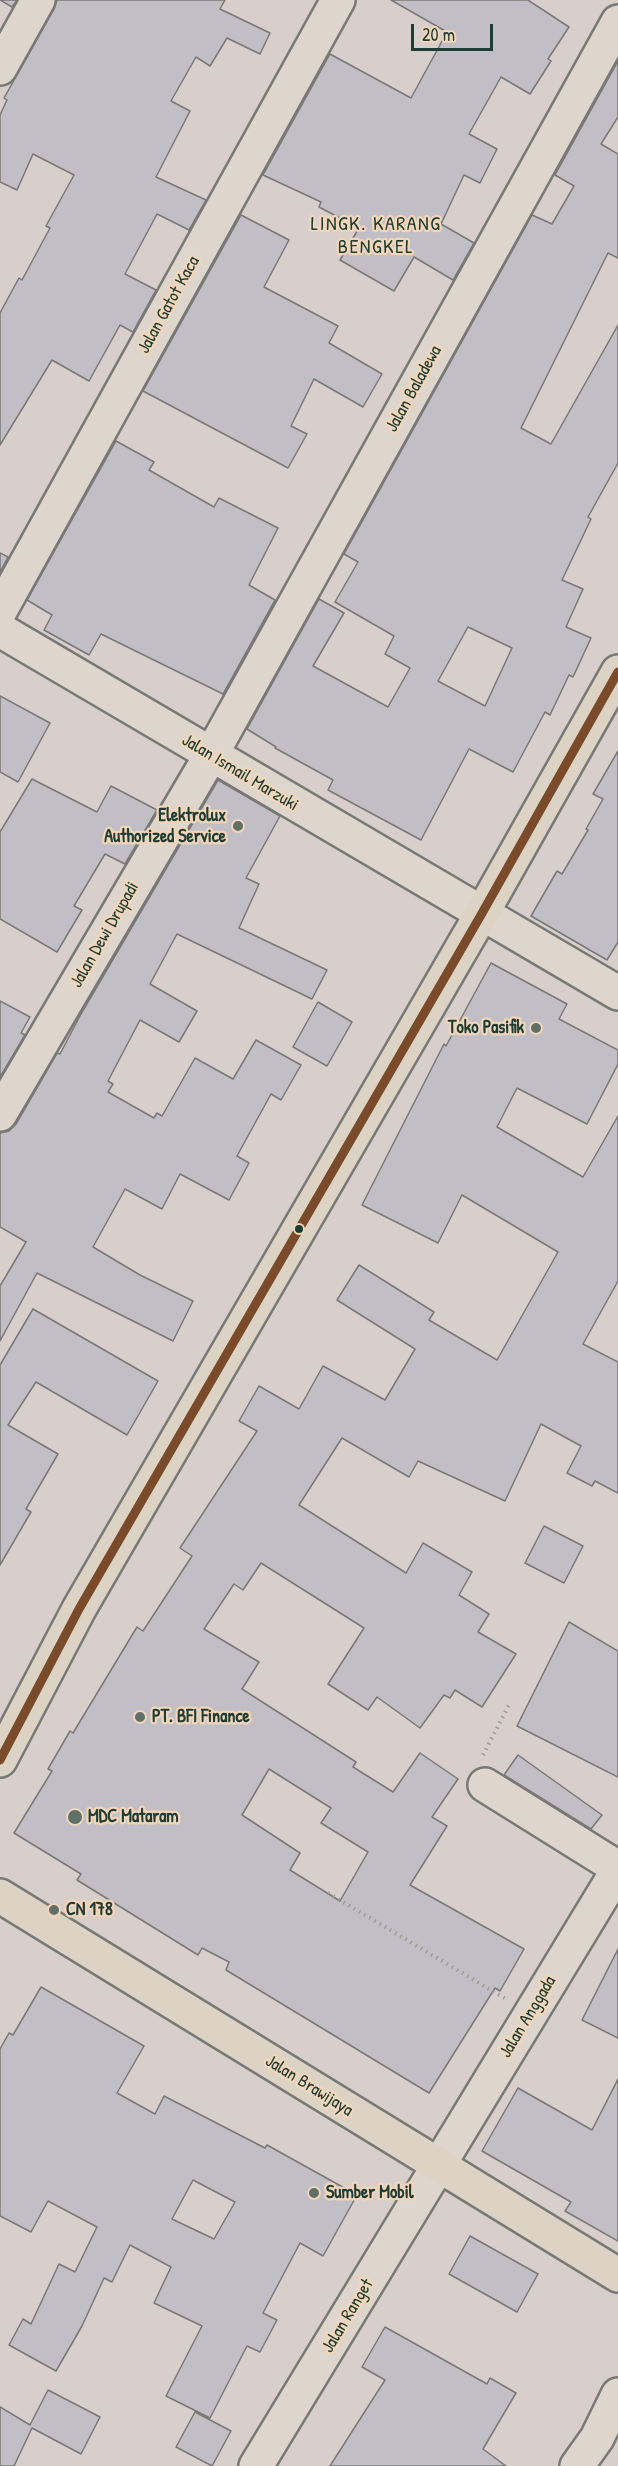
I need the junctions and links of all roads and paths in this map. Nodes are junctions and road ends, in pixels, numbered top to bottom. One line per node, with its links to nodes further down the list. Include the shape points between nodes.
1 (38, 0): 4 (street)
2 (338, 0): 5 (street, Jalan Gatot Kaca)
3 (618, 22): 8 (street, Jalan Baladewa)
4 (0, 68)
5 (0, 611)
6 (0, 630): 8 (street, Jalan Ismail Marzuki)
7 (618, 672): 9 (main road)
8 (210, 756): 9 (street, Jalan Ismail Marzuki); 11 (street, Jalan Dewi Drupadi)
9 (481, 915): 10 (street, Jalan Ismail Marzuki); 13 (main road, via 79,1609)
10 (618, 993)
11 (0, 1114)
12 (510, 1704): 14 (path, via 479,1763 478,1776)
13 (0, 1760)
14 (485, 1785): 15 (street)
15 (618, 1869): 18 (street, Jalan Anggada)
16 (327, 1893): 18 (path)
17 (0, 1896): 19 (main road, Jalan Brawijaya)
18 (530, 2013): 19 (street, Jalan Anggada)
19 (439, 2166): 20 (main road, Jalan Brawijaya); 22 (street, Jalan Ranget)
20 (618, 2275)
21 (618, 2395): 23 (street, via 597,2438)
22 (256, 2466)
23 (577, 2466)

